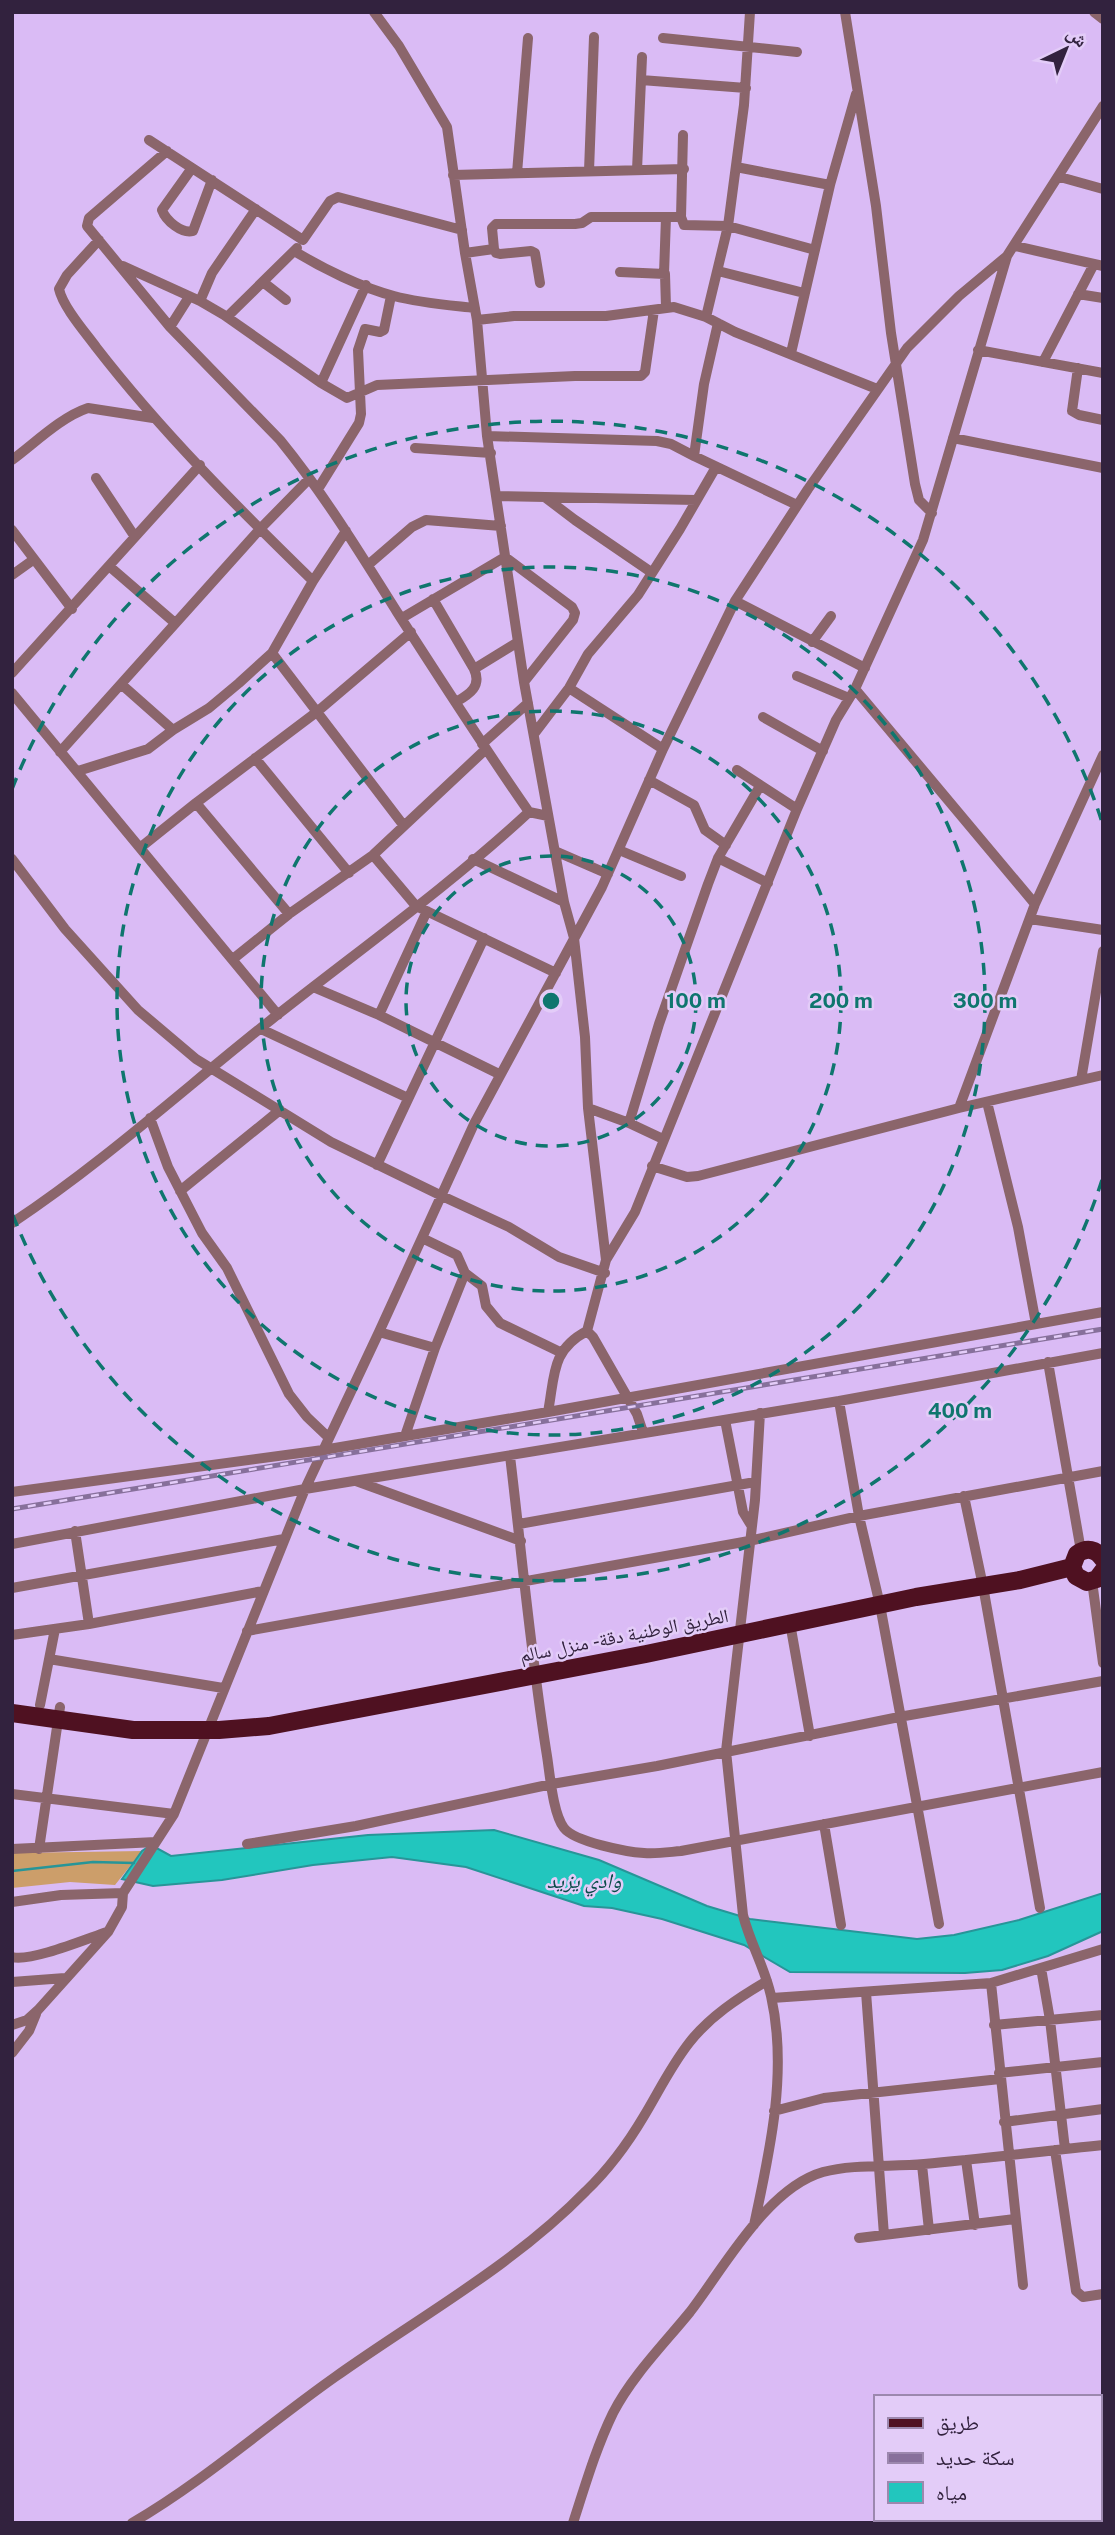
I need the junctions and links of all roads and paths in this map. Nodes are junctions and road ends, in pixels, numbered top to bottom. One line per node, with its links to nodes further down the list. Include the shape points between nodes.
1 (374, 12): 25 (street, via 400,46 446,127)
2 (751, 12): 9 (street)
3 (845, 12): 14 (street)
4 (1094, 12): 5 (street)
5 (1103, 19)
6 (594, 37): 23 (street)
7 (528, 38): 24 (street)
8 (663, 38): 9 (street)
9 (749, 48): 10 (street); 13 (street)
10 (797, 52)
11 (642, 57): 12 (street)
12 (641, 80): 13 (street); 22 (street)
13 (746, 88): 19 (street)
14 (856, 92): 28 (street); 67 (street)
15 (1103, 106): 26 (street)
16 (683, 135): 21 (street)
17 (149, 140): 18 (street)
18 (167, 151): 20 (street); 35 (street, via 89,218 87,226)
19 (736, 167): 28 (street); 33 (street)
20 (192, 168): 27 (street); 27 (street, via 162,210 174,225 193,231)
21 (684, 169): 22 (street); 32 (street)
22 (637, 170): 23 (street)
23 (589, 171): 24 (street)
24 (517, 173): 25 (street)
25 (453, 175): 34 (street)
26 (1060, 177): 29 (street); 37 (street)
27 (212, 180): 30 (street)
28 (830, 185): 39 (street)
29 (1103, 189)
30 (256, 209): 36 (street); 55 (street)
31 (666, 217): 32 (street); 38 (street, via 496,224 492,228); 47 (street)
32 (681, 217): 33 (street, via 685,226)
33 (729, 226): 39 (street); 45 (street)
34 (462, 230): 36 (street, via 338,197 330,201); 41 (street)
35 (99, 240): 43 (street); 75 (street, via 63,280 60,293 88,337)
36 (303, 240): 40 (street)
37 (1015, 246): 42 (street); 44 (street)
38 (494, 249): 41 (street); 49 (street, via 500,254 533,252)
39 (815, 250): 51 (street)
40 (294, 251): 48 (street); 50 (street)
41 (465, 253): 58 (street)
42 (1007, 256): 65 (street); 67 (street, via 937,316)
43 (121, 265): 55 (street); 64 (street)
44 (1098, 265): 52 (street)
45 (718, 271): 51 (street); 61 (street)
46 (620, 272): 47 (street)
47 (664, 274): 57 (street)
48 (263, 282): 56 (street); 60 (street)
49 (540, 283)
50 (366, 285): 53 (street); 72 (street)
51 (804, 293): 66 (street)
52 (1078, 294): 54 (street); 68 (street)
53 (391, 296): 58 (street); 74 (street, via 382,332 363,331 358,350)
54 (1103, 298)
55 (194, 299): 60 (street); 64 (street)
56 (286, 300)
57 (666, 307): 59 (street); 61 (street)
58 (475, 308): 62 (street)
59 (654, 310): 62 (street); 71 (street, via 641,376)
60 (227, 317): 72 (street)
61 (706, 317): 63 (street)
62 (477, 320): 71 (street)
63 (718, 323): 66 (street); 81 (street)
64 (170, 327): 87 (street, via 280,440)
65 (978, 350): 68 (street); 78 (street)
66 (791, 353): 73 (street)
67 (897, 362): 73 (street); 93 (street, via 917,493)
68 (1043, 362): 69 (street)
69 (1078, 368): 70 (street); 76 (street, via 1072,411)
70 (1103, 373)
71 (481, 381): 74 (street, via 377,384); 77 (street)
72 (321, 383): 74 (street, via 348,398)
73 (877, 389): 92 (street)
74 (359, 394): 88 (street, via 359,424)
75 (153, 418): 82 (street, via 88,408); 83 (street)
76 (1103, 420)
77 (487, 436): 80 (street); 81 (street, via 657,441)
78 (953, 438): 85 (street); 93 (street)
79 (415, 448): 80 (street)
80 (491, 453): 89 (street)
81 (694, 457): 84 (street)
82 (12, 460)
83 (200, 465): 95 (street); 98 (street)
84 (716, 467): 91 (street); 92 (street)
85 (1103, 468)
86 (96, 478): 98 (street)
87 (309, 479): 88 (street); 95 (street)
88 (318, 489): 97 (street)
89 (496, 496): 90 (street); 94 (street)
90 (547, 498): 91 (street); 103 (street)
91 (696, 500): 103 (street)
92 (797, 505): 107 (street)
93 (932, 513): 116 (street)
94 (501, 526): 99 (street); 101 (street, via 426,520)
95 (260, 529): 105 (street); 111 (street)
96 (12, 530): 100 (street)
97 (346, 531): 101 (street); 105 (street)
98 (135, 537): 102 (street)
99 (505, 557): 106 (street); 113 (street); 120 (street, via 575,613)
100 (33, 559): 104 (street); 108 (street)
101 (368, 565): 110 (street)
102 (109, 566): 108 (street); 111 (street)
103 (651, 572): 122 (street, via 580,666)
104 (12, 575)
105 (313, 581): 115 (street)
106 (433, 599): 110 (street); 117 (street)
107 (735, 601): 114 (street); 132 (street)
108 (72, 609): 118 (street)
109 (831, 616): 114 (street)
110 (401, 618): 112 (street)
111 (176, 623): 121 (street)
112 (411, 632): 125 (street); 127 (street)
113 (518, 642): 117 (street); 120 (street)
114 (812, 642): 116 (street)
115 (272, 653): 127 (street); 129 (street, via 209,708)
116 (865, 668): 124 (street)
117 (474, 669): 125 (street, via 475,687)
118 (12, 673)
119 (797, 676): 124 (street)
120 (524, 682): 126 (street)
121 (121, 684): 129 (street); 134 (street)
122 (569, 688): 130 (street); 132 (street)
123 (12, 693): 134 (street)
124 (852, 693): 133 (street); 159 (street)
125 (456, 702): 131 (street)
126 (528, 703): 130 (street); 131 (street)
127 (317, 712): 136 (street); 145 (street)
128 (763, 717): 133 (street)
129 (173, 730): 138 (street, via 148,749)
130 (534, 734): 144 (street)
131 (483, 747): 143 (street); 145 (street)
132 (663, 749): 139 (street)
133 (823, 751): 142 (street)
134 (60, 752): 138 (street)
135 (1103, 755): 159 (street)
136 (255, 758): 141 (street); 154 (street)
137 (737, 770): 140 (street)
138 (78, 771): 147 (street)
139 (649, 780): 146 (street, via 694,805 705,830); 148 (street)
140 (761, 786): 142 (street); 146 (street)
141 (196, 803): 147 (street); 162 (street)
142 (797, 809): 157 (street)
143 (529, 811): 144 (street); 152 (street)
144 (548, 816): 149 (street)
145 (404, 826): 150 (street)
146 (726, 845): 153 (street)
147 (141, 847): 168 (street)
148 (619, 850): 155 (street); 156 (street)
149 (555, 851): 155 (street); 158 (street)
150 (373, 855): 154 (street); 160 (street)
151 (12, 859): 175 (street, via 65,929 138,1010)
152 (473, 859): 158 (street); 160 (street)
153 (718, 859): 157 (street); 185 (street, via 662,1014)
154 (349, 873): 162 (street)
155 (608, 874): 166 (street)
156 (681, 876)
157 (768, 883): 186 (street)
158 (564, 902): 166 (street)
159 (1035, 904): 163 (street)
160 (416, 906): 161 (street); 170 (street)
161 (427, 911): 165 (street); 172 (street)
162 (289, 915): 168 (street)
163 (1030, 919): 164 (street); 182 (street)
164 (1103, 930)
165 (484, 938): 169 (street); 174 (street)
166 (574, 939): 169 (street); 181 (street)
167 (1103, 951): 178 (street)
168 (233, 959): 171 (street)
169 (556, 973): 176 (street)
170 (313, 987): 171 (street); 172 (street)
171 (278, 1015): 173 (street)
172 (379, 1015): 174 (street)
173 (261, 1029): 175 (street); 179 (street)
174 (435, 1042): 176 (street); 179 (street)
175 (213, 1068): 183 (street); 184 (street)
176 (499, 1074): 190 (street)
177 (1103, 1075): 178 (street)
178 (1081, 1080): 180 (street)
179 (408, 1098): 187 (street)
180 (987, 1102): 182 (street); 197 (street)
181 (588, 1108): 185 (street); 193 (street)
182 (959, 1108): 188 (street, via 698,1176)
183 (280, 1110): 187 (street); 189 (street)
184 (150, 1118): 189 (street); 191 (street, via 60,1191)
185 (629, 1123): 186 (street)
186 (663, 1139): 188 (street)
187 (377, 1165): 190 (street)
188 (652, 1166): 193 (street, via 630,1222)
189 (180, 1191): 211 (street, via 227,1268 289,1394)
190 (442, 1196): 192 (street); 195 (street, via 559,1257)
191 (12, 1223)
192 (422, 1238): 194 (street, via 455,1252); 199 (street)
193 (607, 1260): 195 (street)
194 (465, 1273): 200 (street); 201 (street, via 482,1286 489,1312 500,1323)
195 (605, 1273): 198 (street)
196 (1103, 1312): 197 (street)
197 (1036, 1324): 204 (street)
198 (587, 1331): 201 (street); 204 (street)
199 (379, 1332): 200 (street); 211 (street)
200 (435, 1348): 210 (street)
201 (560, 1352): 206 (street)
202 (1103, 1353): 203 (street)
203 (1048, 1362): 205 (street); 215 (street)
204 (627, 1397): 206 (street); 209 (street)
205 (839, 1401): 207 (street); 222 (street)
206 (548, 1412): 210 (street)
207 (760, 1413): 208 (street); 217 (street)
208 (725, 1420): 209 (street); 218 (street)
209 (643, 1432): 213 (street)
210 (405, 1436): 212 (street)
211 (328, 1437): 212 (street)
212 (323, 1450): 219 (street); 220 (street)
213 (510, 1456): 216 (street); 223 (street)
214 (1103, 1471): 215 (street)
215 (1067, 1478): 221 (street); 230 (street)
216 (355, 1481): 219 (street); 227 (street)
217 (755, 1482): 218 (street); 224 (street)
218 (739, 1484): 223 (street); 224 (street, via 743,1512)
219 (305, 1489): 225 (street); 226 (street)
220 (12, 1492)
221 (964, 1496): 222 (street); 236 (street)
222 (859, 1517): 228 (street); 239 (street)
223 (519, 1524): 227 (street)
224 (751, 1525): 228 (street)
225 (75, 1531): 229 (street); 233 (street)
226 (284, 1539): 233 (street); 238 (street)
227 (521, 1541): 235 (street)
228 (749, 1541): 235 (street); 244 (street)
229 (12, 1544)
230 (1081, 1551): 231 (main road, via 1096,1552); 232 (main road)
231 (1103, 1559)
232 (1072, 1567): 234 (main road, via 1079,1579); 236 (main road, الطريق الوطنية دقة - منزل سالم)
233 (82, 1576): 237 (street); 241 (street)
234 (1097, 1576): 247 (street)
235 (525, 1582): 243 (street); 248 (street)
236 (983, 1586): 239 (main road, الطريق الوطنية دقة - منزل سالم); 251 (street)
237 (12, 1588)
238 (263, 1591): 241 (street); 243 (street)
239 (880, 1605): 240 (main road, الطريق الوطنية دقة - منزل سالم); 256 (street)
240 (790, 1623): 244 (main road, الطريق الوطنية دقة - منزل سالم); 258 (street)
241 (89, 1624): 242 (street)
242 (55, 1629): 245 (street); 246 (street)
243 (247, 1631): 250 (street)
244 (740, 1633): 248 (main road, الطريق الوطنية دقة - منزل سالم); 259 (street)
245 (12, 1635)
246 (49, 1659): 250 (street); 253 (street)
247 (1103, 1663)
248 (534, 1675): 257 (main road, الطريق الوطنية دقة - منزل سالم, via 269,1726); 261 (street)
249 (1103, 1681): 251 (street)
250 (223, 1688): 257 (street)
251 (1003, 1699): 256 (street); 262 (street)
252 (12, 1702): 253 (main road, الطريق الوطنية دقة - منزل سالم)
253 (40, 1705): 255 (main road, الطريق الوطنية دقة - منزل سالم)
254 (12, 1713): 255 (main road, الطريق الوطنية دقة - منزل سالم)
255 (59, 1714): 257 (main road, الطريق الوطنية دقة - منزل سالم, via 133,1730); 264 (street)
256 (899, 1717): 258 (street); 265 (street)
257 (206, 1730): 266 (street)
258 (810, 1736): 259 (street)
259 (726, 1751): 261 (street); 268 (street)
260 (1103, 1772): 262 (street)
261 (552, 1784): 268 (street, via 563,1827 587,1841 644,1853); 270 (street)
262 (1019, 1788): 265 (street); 275 (street)
263 (12, 1794): 264 (street)
264 (47, 1798): 266 (street); 272 (street)
265 (916, 1807): 267 (street); 276 (street)
266 (174, 1814): 269 (street)
267 (824, 1824): 268 (street); 277 (street)
268 (734, 1842): 283 (street, via 743,1915)
269 (155, 1843): 272 (street); 273 (street)
270 (247, 1844)
271 (12, 1849): 272 (street)
272 (39, 1849)
273 (126, 1888): 274 (street); 278 (street)
274 (12, 1902)
275 (1040, 1908)
276 (939, 1924)
277 (841, 1925)
278 (108, 1932): 280 (street, via 32,1957); 282 (street)
279 (1103, 1950): 281 (street)
280 (12, 1957)
281 (1041, 1968): 285 (street); 290 (street)
282 (65, 1978): 284 (street); 288 (street)
283 (767, 1981): 287 (street); 316 (street, via 711,2020 689,2043 605,2172 534,2237 489,2273 297,2404 206,2475)
284 (12, 1982)
285 (990, 1983): 286 (street); 292 (street)
286 (866, 1992): 287 (street); 297 (street)
287 (772, 1998): 299 (street, via 777,2066)
288 (38, 2010): 291 (street); 293 (street)
289 (1103, 2015): 290 (street)
290 (1050, 2020): 292 (street); 295 (street)
291 (12, 2025)
292 (994, 2025): 296 (street)
293 (12, 2053)
294 (1103, 2062): 295 (street)
295 (1054, 2068): 296 (street); 300 (street)
296 (1000, 2076): 297 (street); 301 (street)
297 (872, 2094): 299 (street, via 824,2098); 307 (street)
298 (1103, 2109): 300 (street)
299 (774, 2111): 309 (street)
300 (1062, 2114): 301 (street); 303 (street)
301 (1004, 2122): 304 (street)
302 (1103, 2145): 303 (street)
303 (1060, 2149): 304 (street); 315 (street, via 1076,2291 1083,2297)
304 (1008, 2155): 305 (street); 308 (street)
305 (967, 2160): 306 (street); 310 (street)
306 (922, 2165): 307 (street); 311 (street)
307 (879, 2168): 309 (street, via 822,2172 780,2199); 312 (street)
308 (1015, 2219): 310 (street); 314 (street)
309 (754, 2225): 317 (street, via 629,2387 594,2459)
310 (975, 2225): 311 (street)
311 (929, 2230): 312 (street)
312 (884, 2235): 313 (street)
313 (859, 2238)
314 (1023, 2285)
315 (1103, 2294)
316 (132, 2523)
317 (573, 2523)

